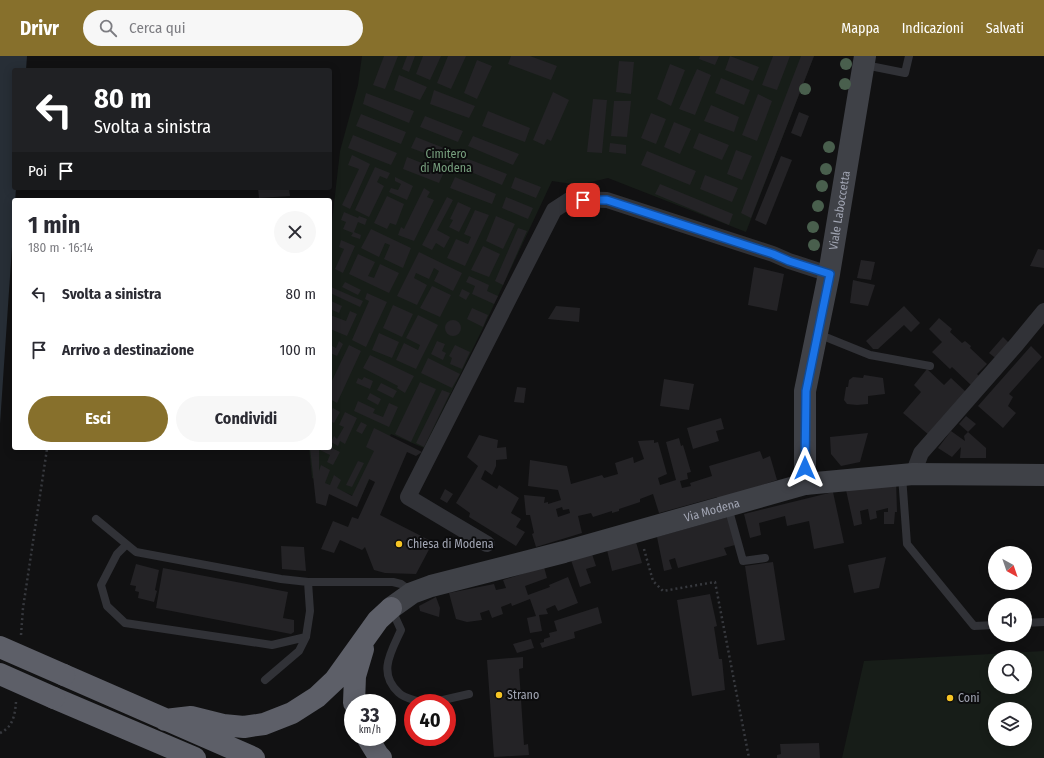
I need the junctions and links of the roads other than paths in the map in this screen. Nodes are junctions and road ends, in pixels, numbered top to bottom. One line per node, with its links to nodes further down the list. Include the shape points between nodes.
1 (909, 56): 2 (lane, via 905,73)
2 (865, 60): 3 (main road, Viale Laboccetta)
3 (830, 274): 5 (main road, Viale Laboccetta); 12 (street, via 607,200 571,200 554,210 408,497)
4 (1042, 318): 7 (street, via 921,453)
5 (817, 334): 6 (lane, via 870,355); 9 (main road, Viale Laboccetta, via 806,391)
6 (930, 366)
7 (907, 475): 8 (main road, Via Modena); 9 (main road, Via Modena); 20 (lane, via 907,544 974,626)
8 (1044, 475)
9 (805, 484): 10 (main road, Via Modena)
10 (728, 506): 14 (lane, via 743,561); 16 (main road, Via Modena)
11 (96, 519): 13 (lane)
12 (487, 544)
13 (126, 545): 15 (lane, via 136,552); 22 (lane, via 117,554 101,585 107,606 125,624 272,645)
14 (765, 558)
15 (308, 582): 16 (lane, via 393,582 401,584); 22 (lane, via 310,611)
16 (412, 593): 17 (main road, Via Modena)
17 (391, 608): 21 (highway); 28 (lane, via 401,630 387,661 388,679 399,694)
18 (1044, 622): 19 (lane)
19 (1032, 623)
20 (988, 625)
21 (366, 636): 26 (highway, via 356,676); 30 (highway, via 335,680 317,697 292,714 264,724 244,727 191,717)
22 (306, 637): 25 (lane, via 299,651)
23 (0, 647): 30 (highway, bridge)
24 (0, 674): 32 (highway, bridge)
25 (265, 680)
26 (355, 694)
27 (470, 694): 29 (lane)
28 (404, 696)
29 (456, 697)
30 (165, 720): 33 (highway)
31 (372, 746): 34 (highway)
32 (195, 758)
33 (254, 758)
34 (381, 758)

